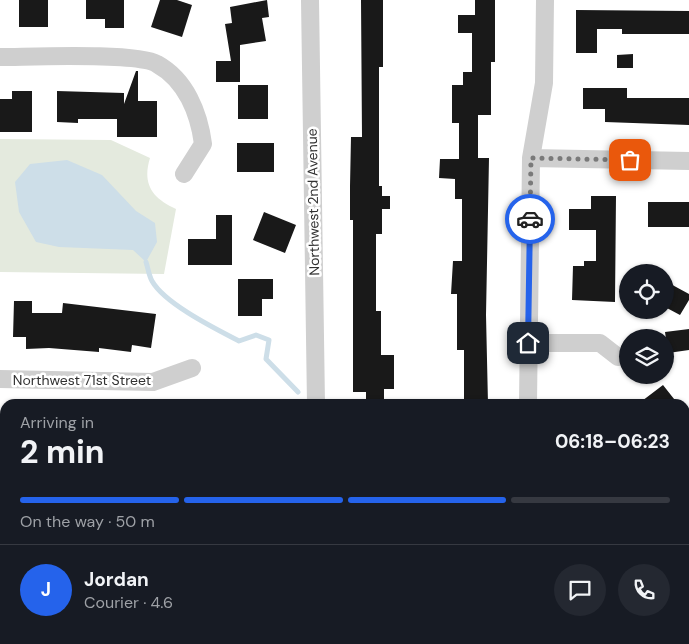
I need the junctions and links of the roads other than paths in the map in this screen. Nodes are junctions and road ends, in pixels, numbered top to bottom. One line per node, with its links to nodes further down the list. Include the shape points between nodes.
1 (310, 0): 11 (street, Northwest 2nd Avenue)
2 (545, 0): 4 (street, via 544,83)
3 (0, 57): 6 (street, via 119,58 155,62 173,75 200,121 203,144)
4 (531, 158): 5 (street); 7 (street)
5 (689, 161)
6 (184, 174)
7 (528, 343): 8 (street, via 600,344); 12 (street)
8 (618, 357)
9 (192, 368): 10 (street, Northwest 71st Street, via 153,382)
10 (0, 379)
11 (316, 399)
12 (528, 399)

